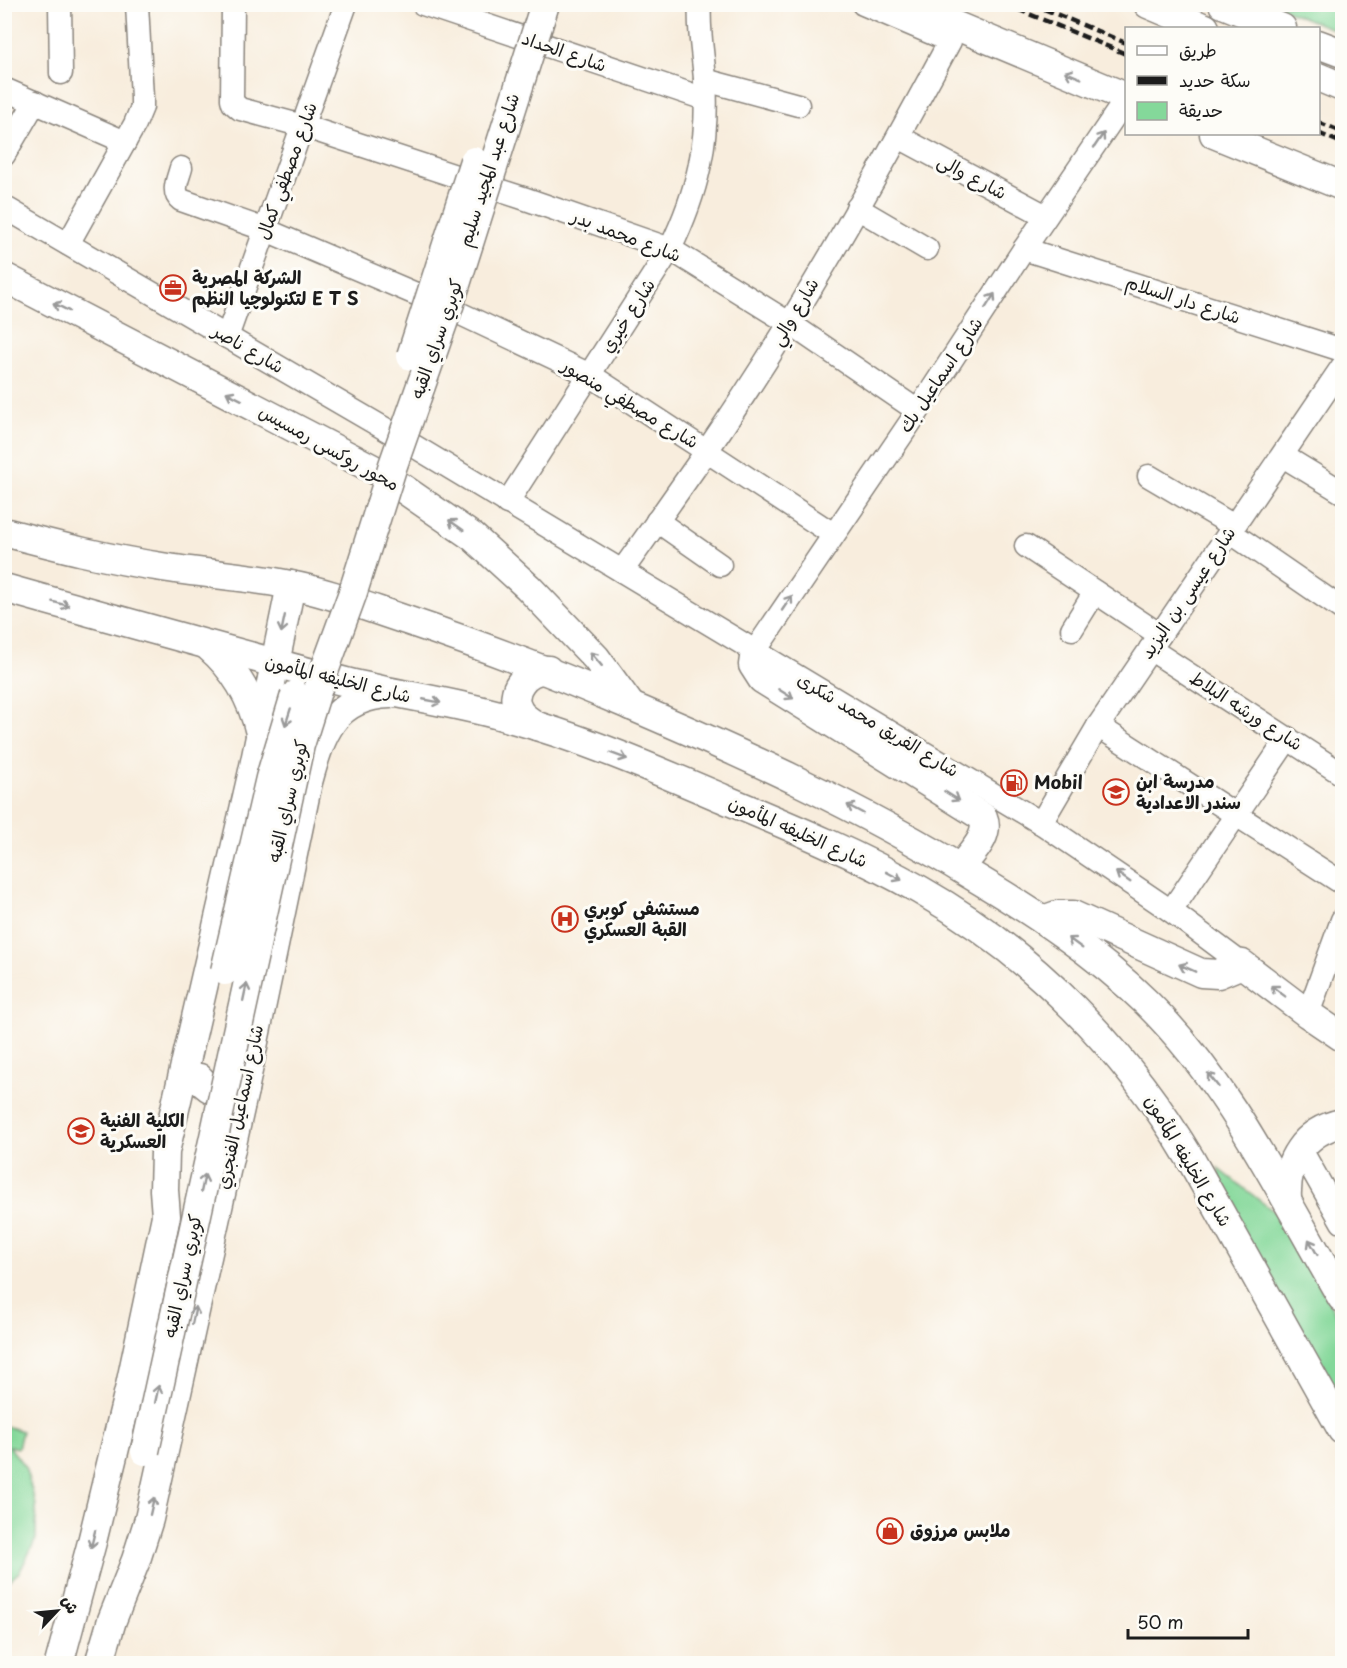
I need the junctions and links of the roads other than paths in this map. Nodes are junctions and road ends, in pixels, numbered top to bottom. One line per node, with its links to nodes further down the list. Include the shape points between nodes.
1 (60, 4): 18 (street)
2 (137, 4): 30 (street, via 142,107)
3 (233, 4): 27 (street, شارع محمد بدر, via 233,103 240,109)
4 (346, 4): 27 (street, شارع مصطفي كمال)
5 (423, 4): 15 (street, شارع الحداد)
6 (525, 4): 94 (main road, كوبري سراي القبه, one-way to 94, bridge, via 341,571 287,720)
7 (545, 4): 15 (street, شارع عبد المجيد سليم); 103 (main road, كوبري سراي القبه, one-way to 7, bridge, via 125,1536 300,744 450,303)
8 (700, 4): 22 (street, شارع خيري)
9 (863, 4): 29 (street, شارع والي, via 950,41)
10 (904, 4): 23 (main road, one-way to 10)
11 (1148, 4): 13 (main road)
12 (1223, 4): 14 (main road)
13 (1203, 27)
14 (1280, 27)
15 (531, 41): 22 (street, شارع الحداد); 33 (street, شارع عبد المجيد سليم)
16 (1320, 45): 17 (main road)
17 (1342, 53)
18 (61, 73)
19 (1320, 78): 20 (main road)
20 (1342, 87)
21 (4, 89): 25 (street)
22 (705, 90): 26 (street, شارع الحداد); 40 (street, شارع خيري, via 697,182)
23 (1125, 98)
24 (1125, 99): 37 (street, شارع اسماعيل بك, one-way to 24)
25 (35, 102): 30 (street); 31 (street)
26 (798, 105)
27 (303, 126): 33 (street, شارع محمد بدر); 38 (street, شارع مصطفي كمال)
28 (1216, 135): 34 (main road)
29 (898, 137): 36 (street, شارع والي); 37 (street, شارع والى)
30 (125, 142): 39 (street)
31 (4, 155)
32 (181, 168): 38 (street, شارع مصطفي منصور, via 175,191 179,198)
33 (485, 186): 40 (street, شارع محمد بدر); 44 (street, شارع عبد المجيد سليم)
34 (1342, 186)
35 (4, 207): 39 (street, شارع ناصر)
36 (857, 208): 41 (street); 45 (street, شارع والي)
37 (1046, 216): 42 (street, شارع اسماعيل بك)
38 (266, 230): 44 (street, شارع مصطفي منصور); 46 (street, شارع مصطفي كمال)
39 (68, 244): 46 (street, شارع ناصر)
40 (670, 249): 45 (street, شارع محمد بدر); 49 (street, شارع خيري)
41 (927, 249)
42 (1024, 249): 47 (street, شارع دار السلام); 51 (street, شارع اسماعيل بك, one-way to 42)
43 (4, 277): 76 (main road, محور روكسى رمسيس, one-way to 43, via 596,658 528,587 473,537 379,472)
44 (444, 306): 49 (street, شارع مصطفي منصور); 52 (street, شارع عبد المجيد سليم)
45 (789, 323): 51 (street, شارع محمد بدر); 53 (street, شارع والي)
46 (227, 337): 52 (street, شارع ناصر)
47 (1342, 350)
48 (1342, 367): 50 (street, شارع عيسى بن اليزيد)
49 (590, 375): 53 (street, شارع مصطفي منصور); 57 (street, شارع خيري)
50 (1334, 398): 54 (street, شارع عيسى بن اليزيد)
51 (918, 411): 61 (street, شارع اسماعيل بك)
52 (399, 437): 57 (street, شارع الفريق محمد شكرى)
53 (707, 451): 58 (street, شارع والي); 61 (street, شارع مصطفي منصور)
54 (1283, 456): 56 (street); 59 (street, شارع عيسى بن اليزيد)
55 (1149, 476): 59 (street)
56 (1342, 492)
57 (507, 503): 64 (street, شارع الفريق محمد شكرى)
58 (657, 521): 63 (street); 64 (street, شارع والي)
59 (1232, 529): 68 (street); 70 (street, شارع عيسى بن اليزيد)
60 (4, 532): 65 (main road, via 120,560)
61 (832, 534): 72 (street, شارع اسماعيل بك, one-way to 61)
62 (1026, 546): 67 (street, شارع ورشه البلاط)
63 (720, 565)
64 (622, 571): 72 (street, شارع الفريق محمد شكرى)
65 (291, 585): 73 (main road, one-way to 73); 74 (main road, via 350,601)
66 (4, 588): 71 (main road, شارع الخليفه المأمون, one-way to 71)
67 (1095, 592): 69 (street); 70 (street, شارع ورشه البلاط)
68 (1342, 609)
69 (1072, 629)
70 (1155, 642): 78 (street, شارع عيسى بن اليزيد); 80 (street, شارع ورشه البلاط)
71 (206, 644): 73 (main road, شارع الخليفه المأمون); 79 (main road, via 242,684)
72 (755, 651): 85 (street, شارع الفريق محمد شكرى); 86 (main road, one-way to 86, via 753,665 762,679 983,817 986,831)
73 (274, 663): 75 (main road, شارع الخليفه المأمون); 79 (main road)
74 (548, 670): 76 (main road); 77 (main road, via 528,675 516,695 519,711)
75 (393, 694): 77 (main road, شارع الخليفه المأمون, one-way to 77); 83 (main road, شارع اسماعيل الفنجري, via 362,700 336,717 319,744)
76 (631, 706): 86 (main road, one-way to 76, via 817,789)
77 (537, 726): 102 (main road, شارع الخليفه المأمون, one-way to 102, via 710,793 880,868 966,918 1046,981 1117,1054 1175,1132)
78 (1098, 726): 84 (street); 85 (street, شارع عيسى بن اليزيد)
79 (260, 734): 81 (main road)
80 (1288, 738): 82 (street, شارع ورشه البلاط); 84 (street)
81 (253, 771): 83 (main road, via 267,764 283,763 298,769); 99 (main road, via 165,1152)
82 (1342, 774)
83 (308, 782): 95 (main road, شارع اسماعيل الفنجري)
84 (1236, 815): 87 (street); 88 (street)
85 (1041, 823): 88 (street, شارع الفريق محمد شكرى, one-way to 85)
86 (960, 868): 89 (main road)
87 (1342, 883)
88 (1171, 911): 91 (street, شارع الفريق محمد شكرى)
89 (1043, 920): 91 (main road, one-way to 89, via 1218,974 1201,973 1073,915); 98 (main road, one-way to 89, via 1221,1091 1171,1029 1123,981)
90 (1342, 920): 92 (street)
91 (1242, 964): 92 (main road, شارع الفريق محمد شكرى, one-way to 91)
92 (1308, 1014): 93 (main road, شارع الفريق محمد شكرى)
93 (1342, 1037)
94 (199, 1078): 95 (main road, via 219,1093); 99 (main road, كوبري سراي القبه)
95 (244, 1090): 103 (main road, شارع اسماعيل الفنجري, one-way to 95, via 149,1519)
96 (1342, 1123): 97 (main road, via 1320,1130)
97 (1300, 1148): 98 (main road, via 1288,1172); 100 (street)
98 (1287, 1199): 101 (main road, one-way to 98)
99 (166, 1216): 104 (main road, one-way to 104, via 130,1386)
100 (1342, 1222)
101 (1342, 1298)
102 (1342, 1430)
103 (112, 1620): 105 (main road, شارع اسماعيل الفنجري)
104 (59, 1664)
105 (99, 1664)

